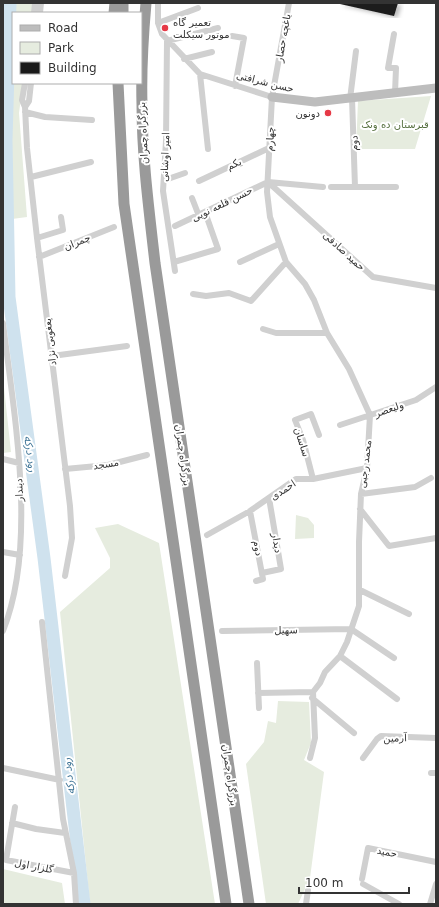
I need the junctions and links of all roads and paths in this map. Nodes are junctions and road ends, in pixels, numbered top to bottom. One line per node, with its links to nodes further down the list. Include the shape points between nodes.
1 (146, 3): 107 (highway, بزرگراه چمران, via 142,106 154,255)
2 (158, 3): 5 (street, حسن شرافتی)
3 (289, 3): 20 (street, باغچه حصار)
4 (198, 8): 5 (street)
5 (158, 23): 9 (street, حسن شرافتی)
6 (218, 28): 9 (street)
7 (394, 34): 19 (street, via 388,68 396,68)
8 (232, 36): 17 (street, via 244,38)
9 (167, 41): 12 (street, حسن شرافتی); 29 (street, امیر اوشانی)
10 (356, 50): 21 (street, دوم)
11 (212, 52): 12 (street)
12 (184, 59): 13 (street, حسن شرافتی)
13 (200, 74): 17 (street, حسن شرافتی); 25 (street)
14 (25, 84): 22 (street, یعغوبی نژاد, via 22,100)
15 (31, 84): 22 (street, via 29,101)
16 (118, 84): 106 (highway, via 124,204)
17 (235, 86): 20 (street, حسن شرافتی)
18 (436, 88): 19 (street, حسن شرافتی)
19 (395, 93): 21 (street, حسن شرافتی)
20 (272, 97): 21 (street, حسن شرافتی, via 315,102); 24 (street, چهارم)
21 (351, 99): 34 (street, دوم)
22 (25, 109): 23 (street, via 45,116); 28 (street, یعغوبی نژاد)
23 (92, 120)
24 (269, 148): 30 (street, یکم); 31 (street, چهارم)
25 (208, 149)
26 (91, 162): 28 (street)
27 (185, 173): 29 (street)
28 (31, 177): 42 (street, یعغوبی نژاد)
29 (165, 180): 45 (street, امیر اوشانی, via 163,191)
30 (199, 181)
31 (268, 182): 32 (street); 37 (street, حسن قلعه نویی); 43 (street, محمد رجبی, via 270,217); 49 (street, حمید صادقی, via 373,277)
32 (324, 187)
33 (331, 187): 34 (street)
34 (355, 187): 35 (street)
35 (396, 187)
36 (192, 198): 38 (street)
37 (206, 212): 38 (street, حسن قلعه نویی); 45 (street, via 218,249)
38 (199, 216): 41 (street, حسن قلعه نویی)
39 (61, 217): 42 (street, via 63,230)
40 (114, 226): 44 (street, چمران)
41 (175, 226)
42 (37, 238): 44 (street, یعغوبی نژاد)
43 (279, 244): 46 (street); 47 (street, محمد رجبی)
44 (39, 257): 55 (street, یعغوبی نژاد)
45 (174, 262): 48 (street, امیر اوشانی)
46 (240, 262)
47 (286, 262): 50 (street, via 251,301 229,293 206,296); 53 (street, محمد رجبی, via 305,284)
48 (175, 271)
49 (436, 288)
50 (193, 294)
51 (3, 324): 62 (street, دیندار)
52 (263, 329): 53 (street, via 276,333)
53 (327, 333): 57 (street, محمد رجبی, via 352,375)
54 (127, 346): 55 (street)
55 (52, 356): 64 (street, یعغوبی نژاد)
56 (436, 387): 57 (street, ولیعصر, via 416,400)
57 (370, 415): 58 (street, ولیعصر); 63 (street, محمد رجبی)
58 (340, 424)
59 (319, 435): 66 (street, ساسان, via 311,414 295,420)
60 (147, 456): 64 (street, مسجد, via 108,465)
61 (3, 459): 62 (street)
62 (19, 463): 74 (street, دیندار)
63 (367, 468): 66 (street, احمدی); 67 (street, محمد رجبی)
64 (65, 469): 76 (street, یعغوبی نژاد, via 72,538)
65 (431, 478): 67 (street, via 415,487)
66 (313, 479): 68 (street, احمدی, via 296,480)
67 (361, 494): 69 (street, محمد رجبی)
68 (269, 498): 70 (street, احمدی); 75 (street, دیدار, via 281,569)
69 (360, 510): 72 (street, via 389,546); 78 (street, محمد رجبی)
70 (250, 511): 71 (street, احمدی); 75 (street, دوم)
71 (208, 535)
72 (436, 538)
73 (3, 552): 74 (street)
74 (20, 556): 82 (street, دیندار, via 9,615)
75 (262, 573): 77 (street, via 263,579)
76 (65, 576)
77 (256, 581)
78 (360, 590): 79 (street); 81 (street, محمد رجبی, via 359,606)
79 (409, 614)
80 (42, 622): 96 (street)
81 (351, 629): 83 (street, سهیل); 84 (street, محمد رجبی); 85 (street)
82 (3, 631)
83 (222, 631)
84 (340, 656): 88 (street, محمد رجبی, via 325,672); 89 (street)
85 (394, 658)
86 (257, 663): 87 (street)
87 (258, 693): 88 (street); 90 (street)
88 (313, 695): 91 (street); 93 (street, via 315,738)
89 (397, 699)
90 (259, 708)
91 (354, 733)
92 (436, 738): 94 (street, آرمین, via 381,736)
93 (310, 758)
94 (363, 758)
95 (3, 768): 96 (street)
96 (60, 780): 99 (street)
97 (16, 807): 98 (street, گلزار اول)
98 (12, 823): 99 (street); 100 (street, گلزار اول)
99 (65, 833): 102 (street)
100 (6, 834): 102 (street, گلزار اول, via 6,860)
101 (436, 862): 109 (street, حمید, via 368,848 362,881)
102 (74, 873): 105 (street)
103 (436, 884): 110 (street)
104 (308, 890): 108 (street)
105 (76, 904)
106 (226, 904)
107 (249, 904)
108 (306, 904)
109 (399, 904)
110 (430, 904)

